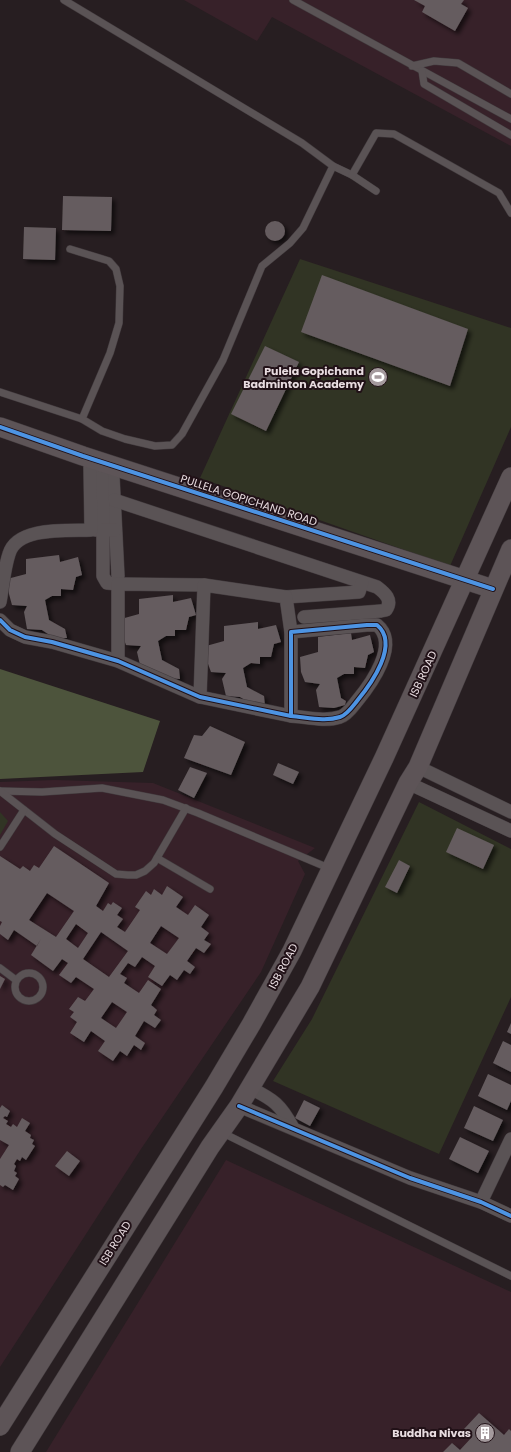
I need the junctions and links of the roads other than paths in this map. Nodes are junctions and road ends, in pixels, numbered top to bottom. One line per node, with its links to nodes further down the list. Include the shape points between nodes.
1 (64, 0): 8 (lane, via 302,143)
2 (292, 0): 3 (lane)
3 (412, 66): 4 (lane); 5 (lane, via 434,61 458,63)
4 (422, 71): 6 (lane); 7 (lane, via 424,84)
5 (511, 94)
6 (511, 119)
7 (511, 135)
8 (333, 166): 9 (lane); 14 (lane, via 303,228 290,243 262,266 210,386 182,434 172,445 154,446 125,439 102,431)
9 (352, 175): 10 (lane); 11 (lane, via 376,133 394,134 499,193)
10 (376, 191)
11 (511, 213)
12 (70, 249): 14 (lane, via 109,261 116,269 120,286 118,323 110,353)
13 (0, 392): 14 (lane)
14 (82, 419)
15 (0, 426): 17 (main road, PULLELA GOPICHAND ROAD)
16 (0, 435): 17 (main road, PULLELA GOPICHAND ROAD)
17 (94, 467): 19 (street); 20 (main road, PULLELA GOPICHAND ROAD); 20 (main road, PULLELA GOPICHAND ROAD); 21 (street)
18 (511, 477): 26 (main road, ISB ROAD)
19 (114, 500): 21 (street); 24 (street)
20 (215, 504): 26 (main road, PULLELA GOPICHAND ROAD)
21 (103, 530): 23 (street, via 103,579 107,582); 29 (street, via 23,536 9,553)
22 (511, 549): 27 (main road)
23 (118, 580): 25 (street); 33 (street)
24 (362, 582): 28 (street, via 359,592); 30 (street, via 386,593 389,600 386,610)
25 (204, 585): 28 (street); 34 (street)
26 (462, 586): 27 (main road, PULLELA GOPICHAND ROAD); 45 (main road, ISB ROAD)
27 (490, 595): 36 (main road)
28 (286, 597): 32 (street)
29 (0, 602)
30 (304, 617)
31 (0, 620): 33 (street, via 10,630 26,637)
32 (291, 632): 35 (street); 35 (street, via 377,625 385,637 385,646 378,671 348,712 340,717)
33 (118, 662): 34 (street)
34 (200, 697): 35 (street)
35 (291, 716)
36 (418, 767): 37 (main road); 41 (street)
37 (408, 783): 42 (street); 49 (main road, via 310,987)
38 (0, 791): 39 (lane, via 42,792 102,788 163,800); 40 (lane)
39 (186, 808): 44 (lane); 45 (lane)
40 (24, 810): 43 (lane); 44 (lane, via 116,874 136,875 145,871)
41 (511, 812)
42 (511, 831)
43 (0, 847)
44 (157, 858): 46 (lane)
45 (332, 869): 57 (main road, ISB ROAD, via 292,951 252,1023)
46 (210, 889)
47 (0, 968): 48 (lane)
48 (16, 980): 48 (lane, via 26,972 38,976 44,987 42,993 32,1001 20,998 14,986)
49 (250, 1088): 50 (main road); 51 (street, via 281,1107)
50 (239, 1106): 51 (street); 52 (main road)
51 (293, 1128): 54 (street, via 410,1178)
52 (221, 1132): 56 (lane); 58 (main road)
53 (511, 1139): 54 (street)
54 (481, 1202): 55 (street)
55 (511, 1216)
56 (511, 1276)
57 (34, 1374): 58 (main road); 59 (main road, ISB ROAD)
58 (60, 1389): 60 (main road)
59 (0, 1426)
60 (20, 1452)

